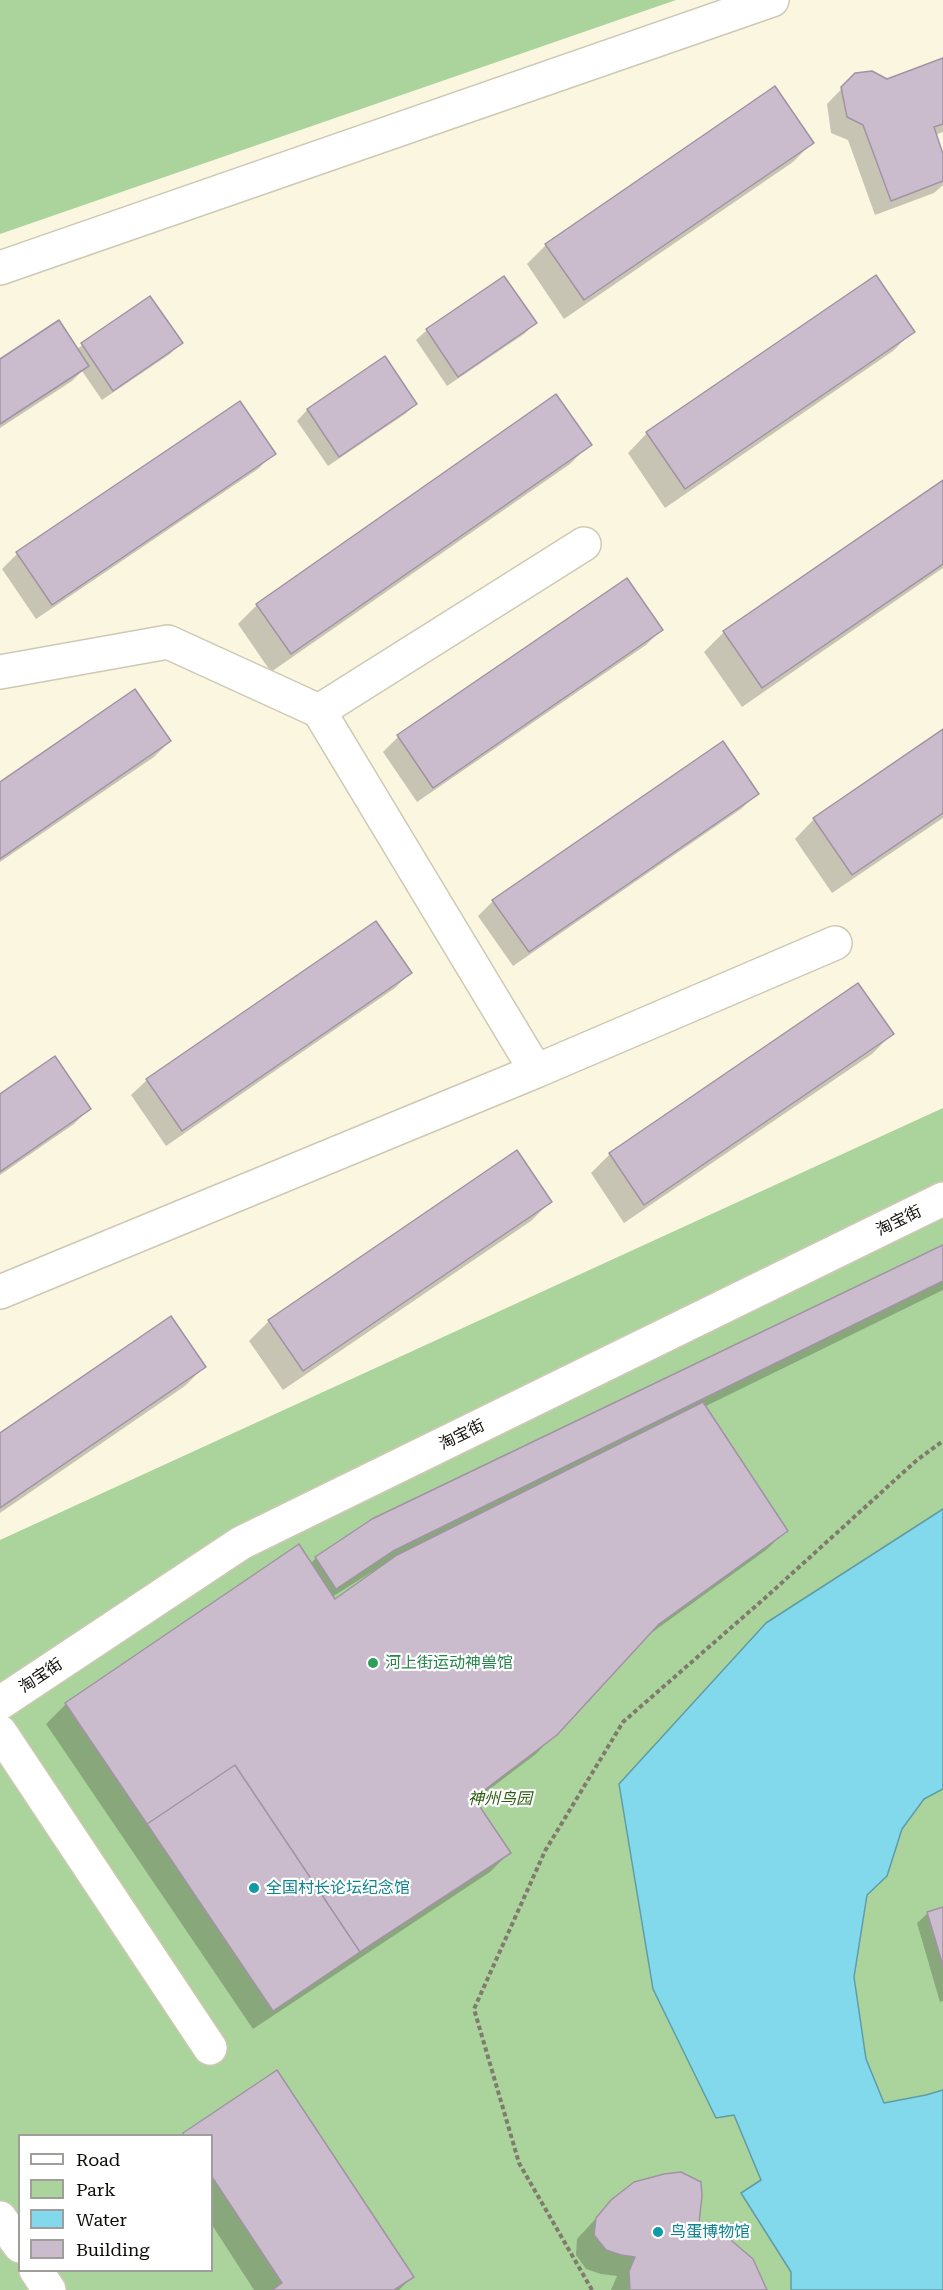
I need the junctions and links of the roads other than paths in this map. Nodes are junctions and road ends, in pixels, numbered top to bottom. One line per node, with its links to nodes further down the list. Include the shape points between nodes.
1 (772, 0): 2 (street)
2 (0, 268)
3 (584, 544): 5 (street)
4 (0, 672): 5 (street, via 168,642)
5 (319, 711): 7 (street)
6 (835, 943): 7 (street)
7 (536, 1071): 9 (street)
8 (943, 1199): 10 (street, 淘宝街, via 241,1544)
9 (0, 1292)
10 (0, 1703)
11 (0, 1732): 12 (street)
12 (210, 2048)
13 (0, 2218): 14 (street)
14 (18, 2243)
15 (37, 2272): 16 (street)
16 (49, 2290)

